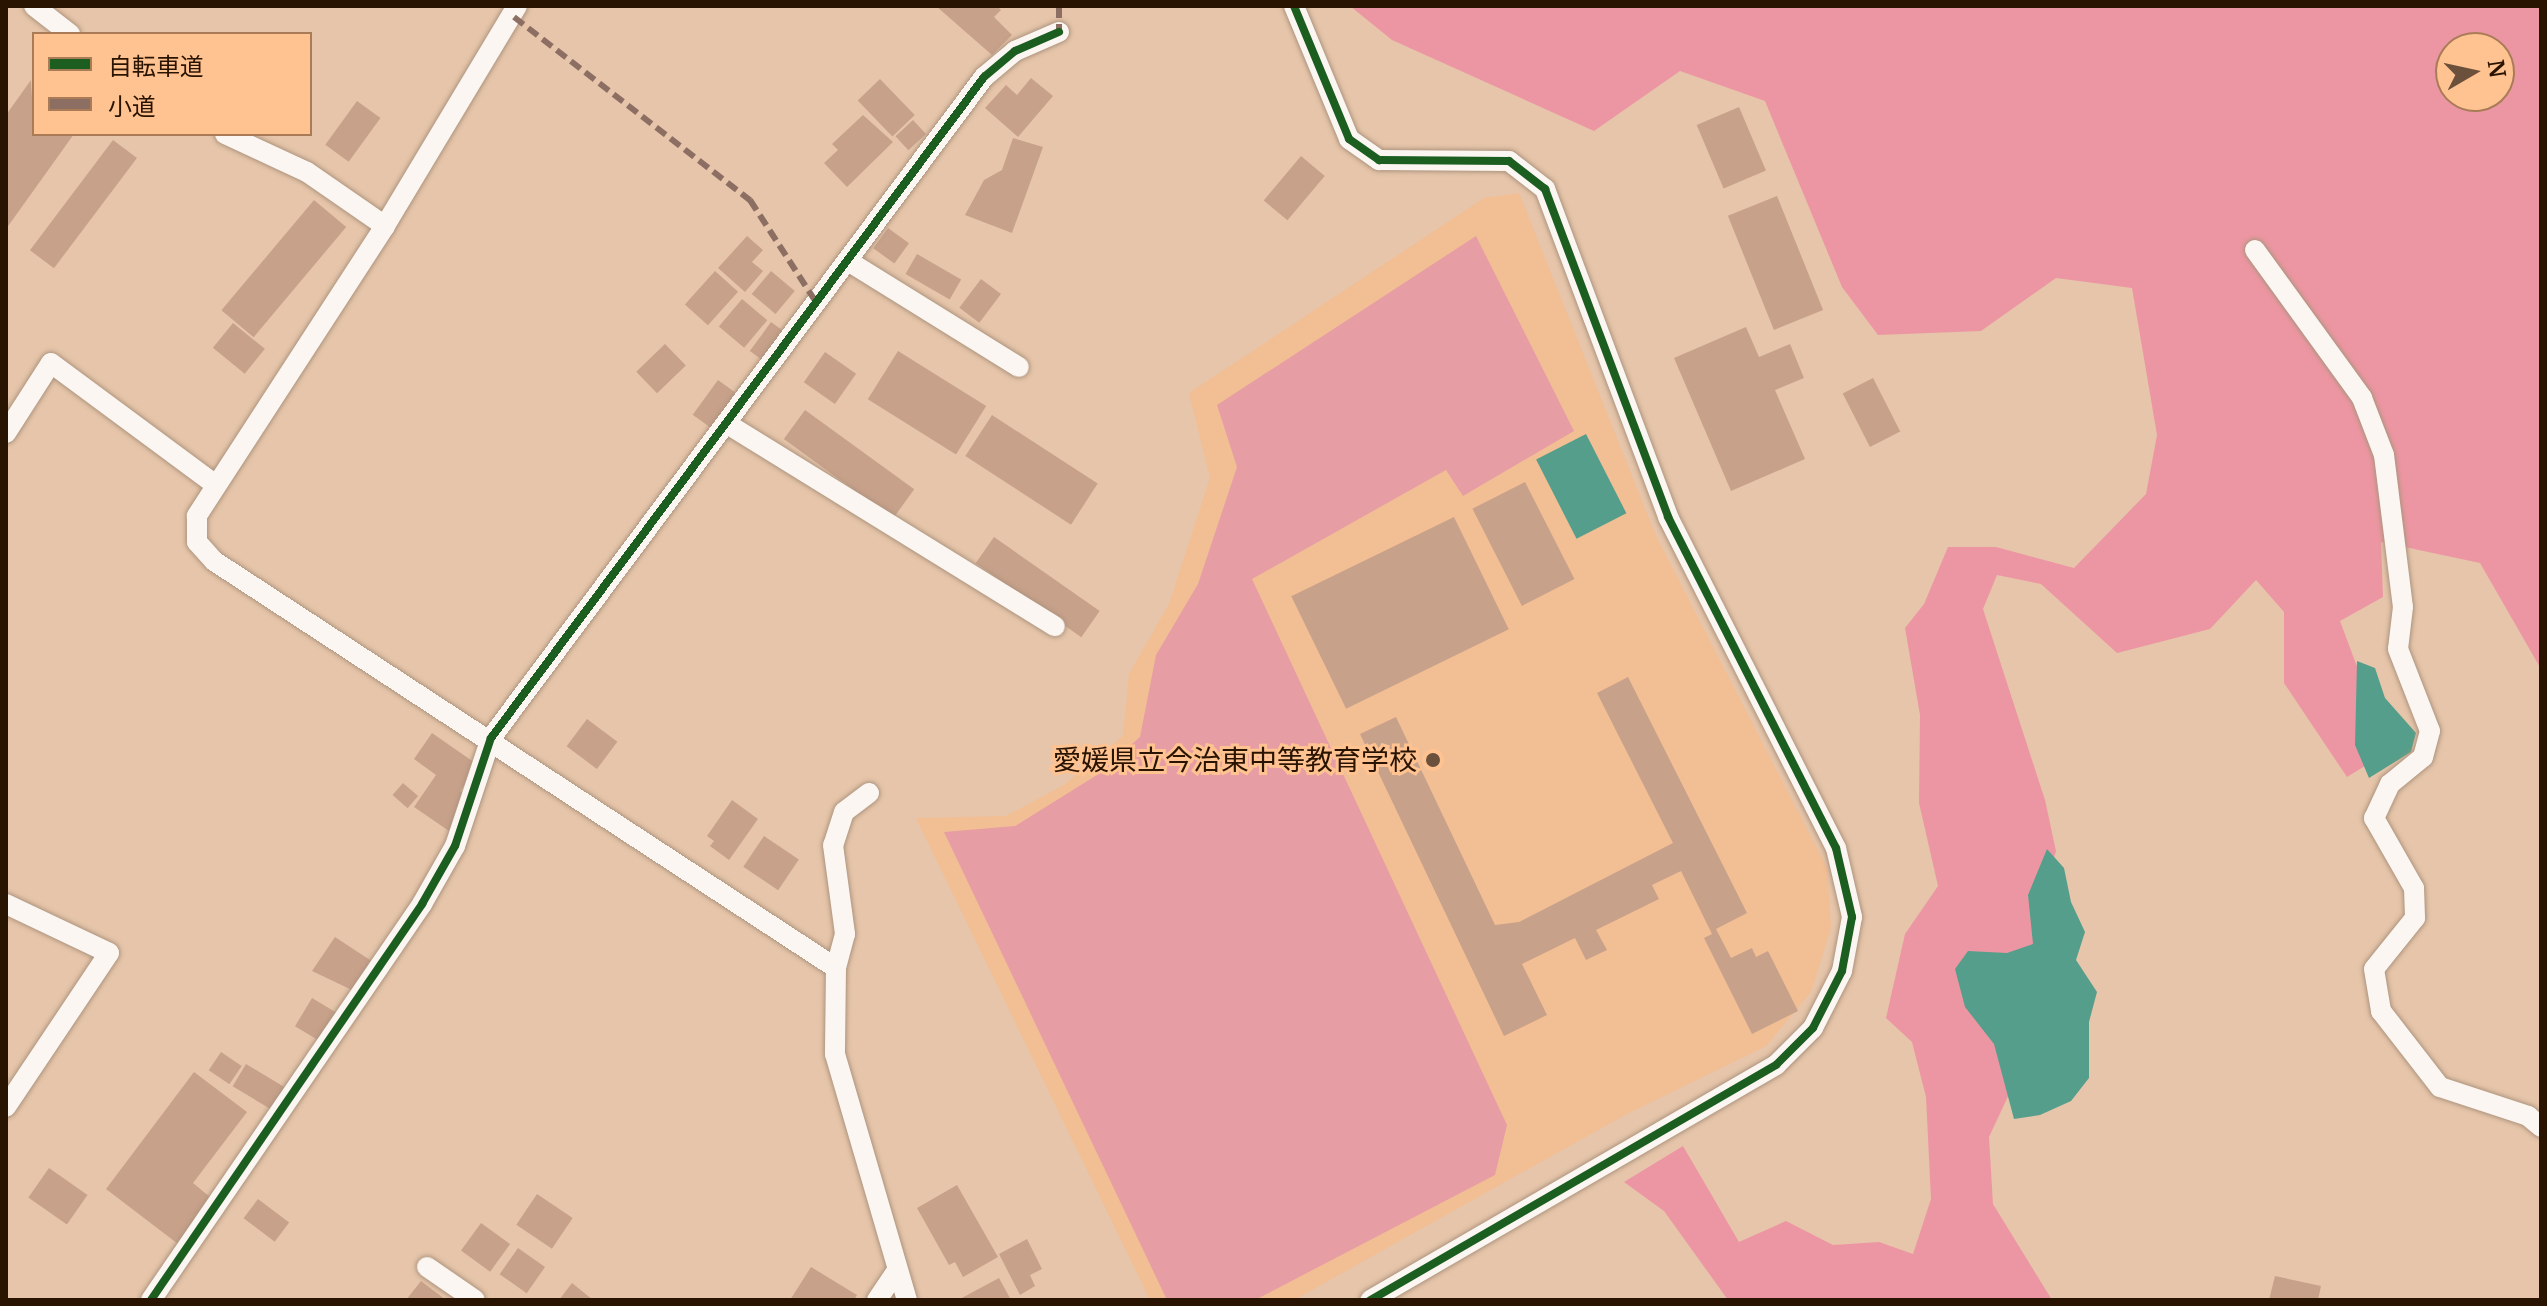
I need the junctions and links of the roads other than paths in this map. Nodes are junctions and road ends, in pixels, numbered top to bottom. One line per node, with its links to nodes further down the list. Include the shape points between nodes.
1 (34, 6): 4 (street)
2 (517, 6): 7 (street)
3 (1294, 6): 27 (street, via 1349,139 1379,160 1509,161 1545,189 1668,517 1836,848 1852,917 1842,971 1820,1014 1776,1065)
4 (67, 32)
5 (1059, 32): 9 (street, via 1015,51 984,77)
6 (229, 136): 7 (street, via 307,172)
7 (385, 226): 13 (street)
8 (2255, 250): 20 (street, via 2362,398 2384,455 2403,607 2398,649 2430,731 2423,757 2390,784 2374,818 2414,888 2415,918 2374,969 2381,1011 2440,1087 2528,1116)
9 (848, 261): 10 (street); 11 (street, via 814,299)
10 (1019, 367)
11 (729, 425): 14 (street); 15 (street)
12 (6, 433): 13 (street, via 51,363)
13 (216, 485): 15 (street, via 197,516 197,542 214,561)
14 (1055, 626)
15 (491, 738): 18 (street); 23 (street, via 455,846 422,904)
16 (869, 793): 18 (street, via 844,812 833,845 845,934)
17 (6, 904): 19 (street, via 109,953)
18 (836, 968): 22 (street, via 835,1054)
19 (6, 1107)
20 (2541, 1127)
21 (427, 1267): 24 (street)
22 (896, 1272): 25 (street); 26 (street)
23 (151, 1300)
24 (475, 1300)
25 (877, 1300)
26 (907, 1300)
27 (1370, 1300)

